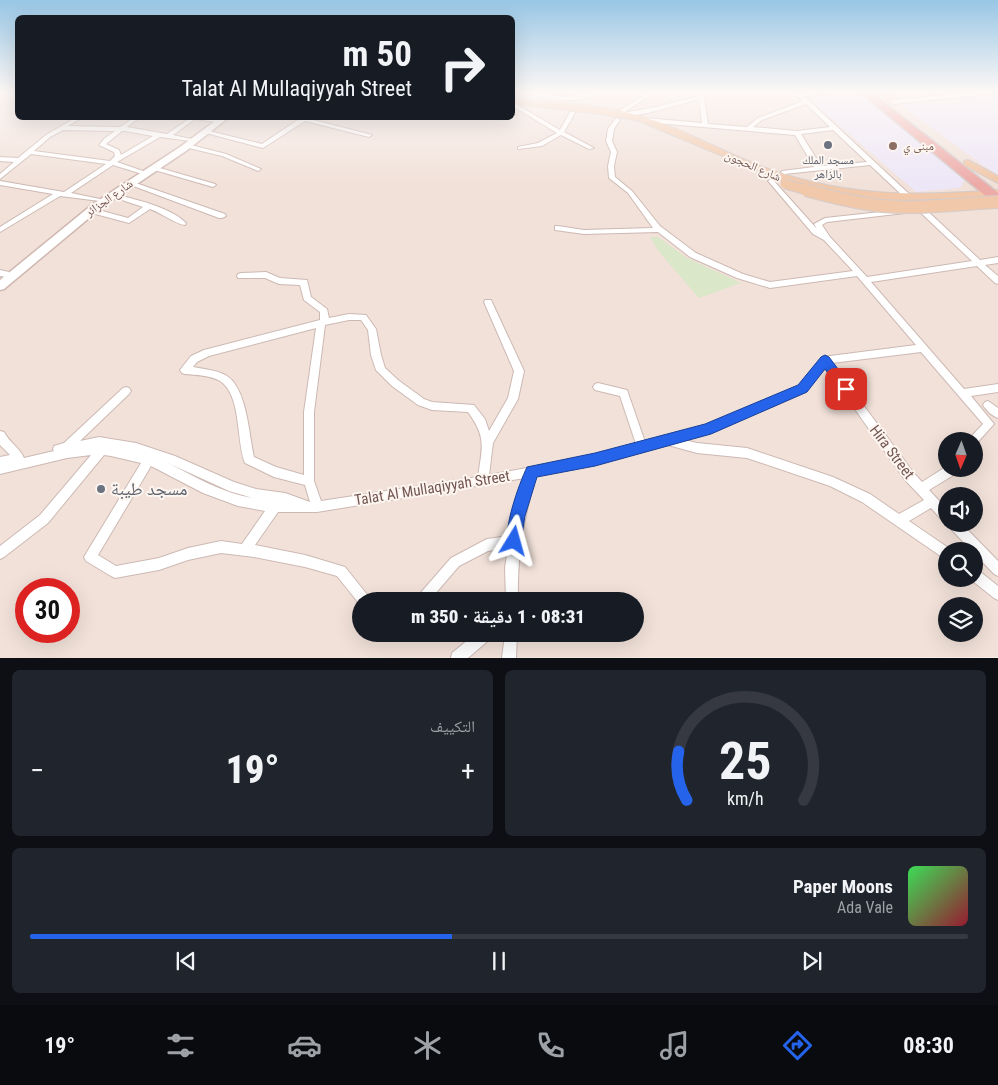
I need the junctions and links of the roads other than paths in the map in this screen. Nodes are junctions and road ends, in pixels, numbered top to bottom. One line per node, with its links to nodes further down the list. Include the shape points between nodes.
1 (70, 123): 20 (street)
2 (129, 123): 22 (street)
3 (188, 123): 28 (street)
4 (213, 123): 30 (street, شارع الجزائر)
5 (214, 123): 24 (street, شارع الجزائر)
6 (296, 123): 24 (street, via 263,146)
7 (321, 123): 29 (street)
8 (544, 123): 25 (street)
9 (567, 123): 25 (street)
10 (615, 123): 64 (street, via 609,141 614,152 612,178 630,192)
11 (636, 123): 44 (main road, شارع الحجون, via 751,171)
12 (647, 123): 44 (main road, شارع الحجون)
13 (670, 123): 19 (street)
14 (705, 123): 19 (street)
15 (755, 123): 23 (street)
16 (829, 123): 21 (street)
17 (913, 123): 38 (highway)
18 (913, 123): 38 (highway)
19 (705, 126): 23 (street)
20 (61, 128): 22 (street); 33 (street)
21 (835, 128): 26 (street); 37 (street)
22 (120, 129): 27 (street); 36 (street, via 102,146 117,151 118,156)
23 (748, 129): 26 (street)
24 (205, 132): 30 (street, شارع الجزائر)
25 (561, 133): 31 (street, via 540,145); 32 (street)
26 (797, 133): 41 (street)
27 (160, 134): 28 (street); 36 (street)
28 (170, 135): 30 (street)
29 (369, 135)
30 (188, 143): 39 (street, شارع الجزائر); 40 (street); 42 (street, شارع الجزائر)
31 (520, 148)
32 (591, 148)
33 (29, 152): 35 (street); 36 (street)
34 (0, 160): 35 (street)
35 (20, 160): 43 (street)
36 (112, 163): 42 (street); 49 (street)
37 (872, 163): 41 (street); 53 (street)
38 (967, 167): 45 (main road); 51 (main road, via 974,190); 52 (highway)
39 (153, 168): 47 (street, شارع الجزائر); 48 (street)
40 (258, 169)
41 (819, 169): 44 (street)
42 (141, 172): 54 (street, شارع الجزائر)
43 (0, 177)
44 (780, 178): 52 (main road, شارع الحجون, bridge, via 833,198 882,206 933,206); 53 (main road, via 844,192); 58 (main road, via 807,196); 65 (street, via 816,232)
45 (998, 180)
46 (0, 183): 49 (street)
47 (130, 183): 50 (street, شارع الجزائر); 60 (street)
48 (213, 185)
49 (61, 194): 54 (street); 63 (street)
50 (112, 195): 55 (street); 57 (street, شارع الجزائر)
51 (965, 195): 52 (main road); 53 (main road)
52 (997, 195)
53 (909, 198): 59 (street)
54 (98, 200): 68 (street, شارع الجزائر)
55 (149, 206): 57 (street, via 129,221); 61 (street, via 170,213)
56 (998, 206): 59 (main road)
57 (91, 210): 72 (street, شارع الجزائر)
58 (905, 211): 59 (main road); 65 (street, via 825,220 818,224)
59 (924, 211): 67 (street)
60 (222, 216)
61 (182, 222)
62 (558, 228): 64 (street, via 584,232)
63 (0, 230)
64 (659, 230): 70 (street, via 693,255 740,276 770,285)
65 (827, 239): 70 (street)
66 (998, 260): 67 (street)
67 (978, 263): 70 (street); 71 (street)
68 (2, 275)
69 (241, 276): 74 (street, via 266,275 304,282 307,298 324,311)
70 (862, 276): 75 (street)
71 (998, 281)
72 (0, 286)
73 (488, 302): 86 (street, via 519,372 513,399)
74 (323, 322): 86 (street, via 363,317 372,330 381,370 422,402 432,406 471,408 481,422); 96 (street, via 308,412); 96 (street, via 207,353 194,359 185,370 225,379 236,394 249,460 274,472)
75 (923, 348): 76 (street); 80 (street)
76 (825, 360): 85 (street, Talat Al Mullaqiyyah Street, via 803,389 706,430); 98 (street, Hira Street)
77 (598, 387): 88 (street, via 624,394)
78 (998, 388): 80 (street)
79 (126, 391): 87 (street)
80 (962, 393): 83 (street, via 989,424)
81 (988, 405): 82 (street)
82 (998, 414)
83 (981, 432)
84 (0, 435): 90 (street)
85 (668, 440): 88 (street, Talat Al Mullaqiyyah Street); 103 (street, via 697,448 747,453 788,465 858,494)
86 (488, 442): 97 (street)
87 (66, 447): 90 (street); 101 (street, via 99,442 136,448 171,459 234,488 286,498)
88 (642, 447): 94 (street, Talat Al Mullaqiyyah Street)
89 (102, 450): 91 (street, Talat Al Mullaqiyyah Street); 93 (street, Talat Al Mullaqiyyah Street, via 67,453); 108 (street, via 44,519)
90 (19, 458): 92 (street)
91 (150, 460): 100 (street, Talat Al Mullaqiyyah Street, via 222,495); 107 (street, via 90,557 115,572 221,547)
92 (0, 462)
93 (0, 469)
94 (532, 472): 97 (street, Talat Al Mullaqiyyah Street); 105 (street)
95 (938, 478): 98 (street)
96 (309, 481): 101 (street)
97 (483, 481): 101 (street, Talat Al Mullaqiyyah Street)
98 (921, 489): 99 (street, Hira Street)
99 (933, 502): 102 (street, Hira Street); 103 (street)
100 (275, 507): 101 (street, Talat Al Mullaqiyyah Street); 107 (street)
101 (312, 507)
102 (938, 507)
103 (900, 520): 106 (street)
104 (962, 532): 109 (street)
105 (514, 541): 112 (street, via 487,545 455,562); 113 (street)
106 (938, 547)
107 (245, 550): 111 (street, via 341,571)
108 (0, 553)
109 (998, 570)
110 (983, 582): 114 (street)
111 (358, 592)
112 (429, 592)
113 (511, 592)
114 (998, 594)
115 (476, 642): 117 (street)
116 (510, 642): 118 (street)
117 (457, 658)
118 (508, 658)

